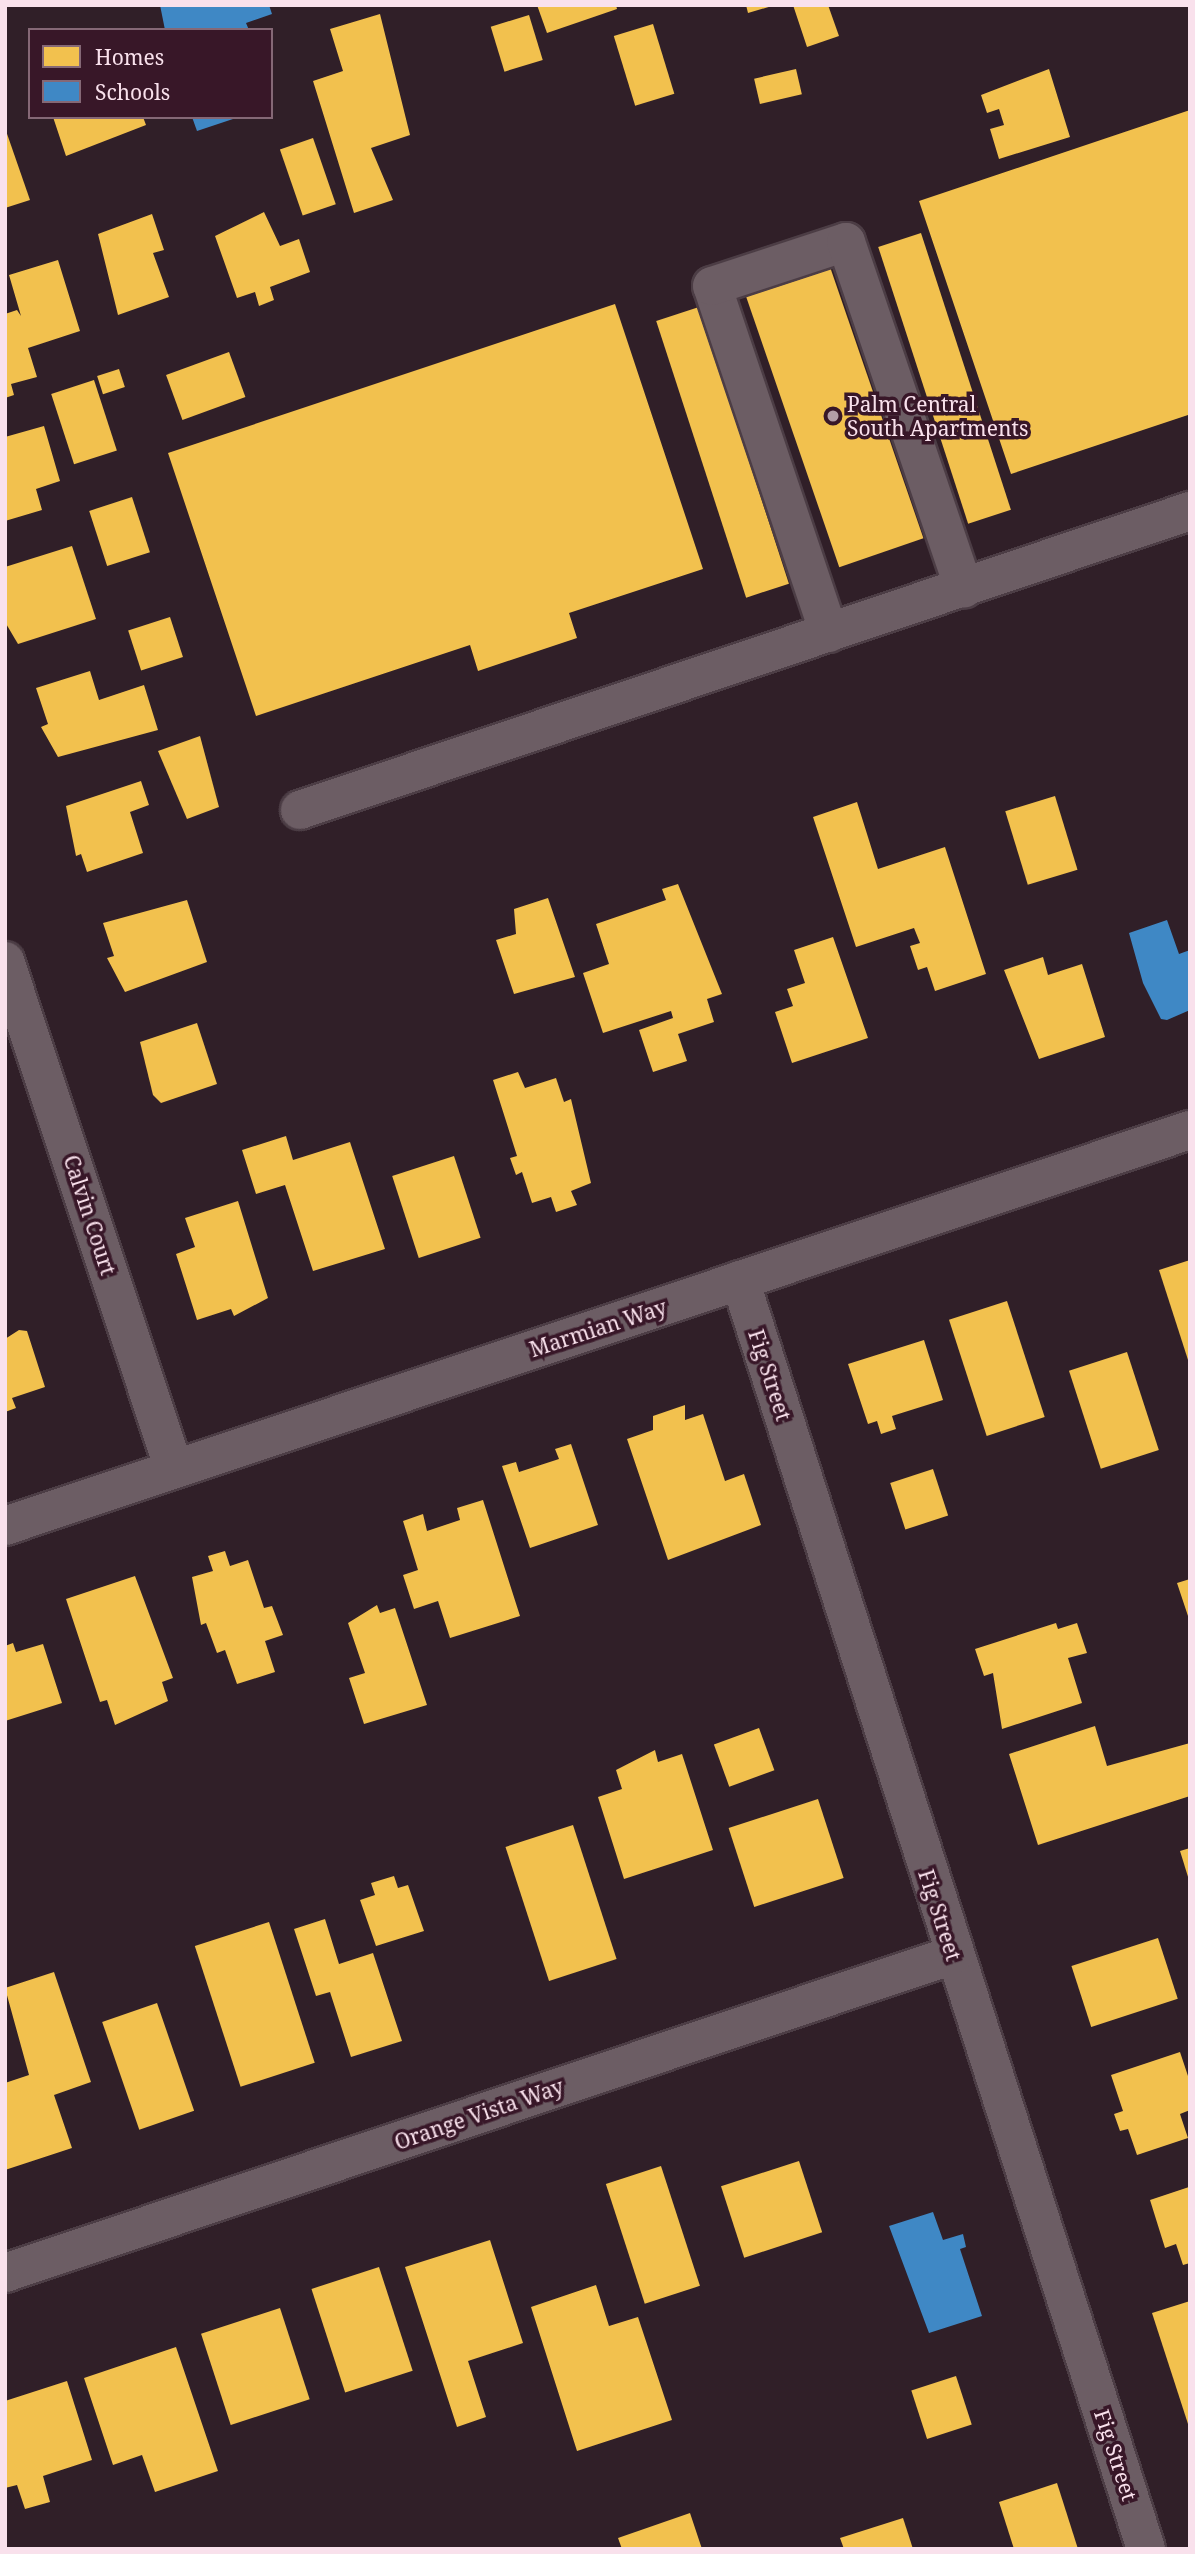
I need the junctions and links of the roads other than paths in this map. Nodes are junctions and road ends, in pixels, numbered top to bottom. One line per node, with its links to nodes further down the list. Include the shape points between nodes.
1 (1190, 510): 2 (street)
2 (964, 588): 3 (street); 3 (street, via 846,242 712,286)
3 (829, 633): 4 (street)
4 (300, 810)
5 (5, 961): 8 (street, Calvin Court)
6 (1190, 1130): 7 (street, Marmian Way)
7 (740, 1280): 8 (street, Marmian Way); 10 (street, Fig Street)
8 (174, 1469): 9 (street, Marmian Way)
9 (5, 1526)
10 (953, 1955): 11 (street, Orange Vista Way); 12 (street, Fig Street)
11 (5, 2273)
12 (1146, 2549)

